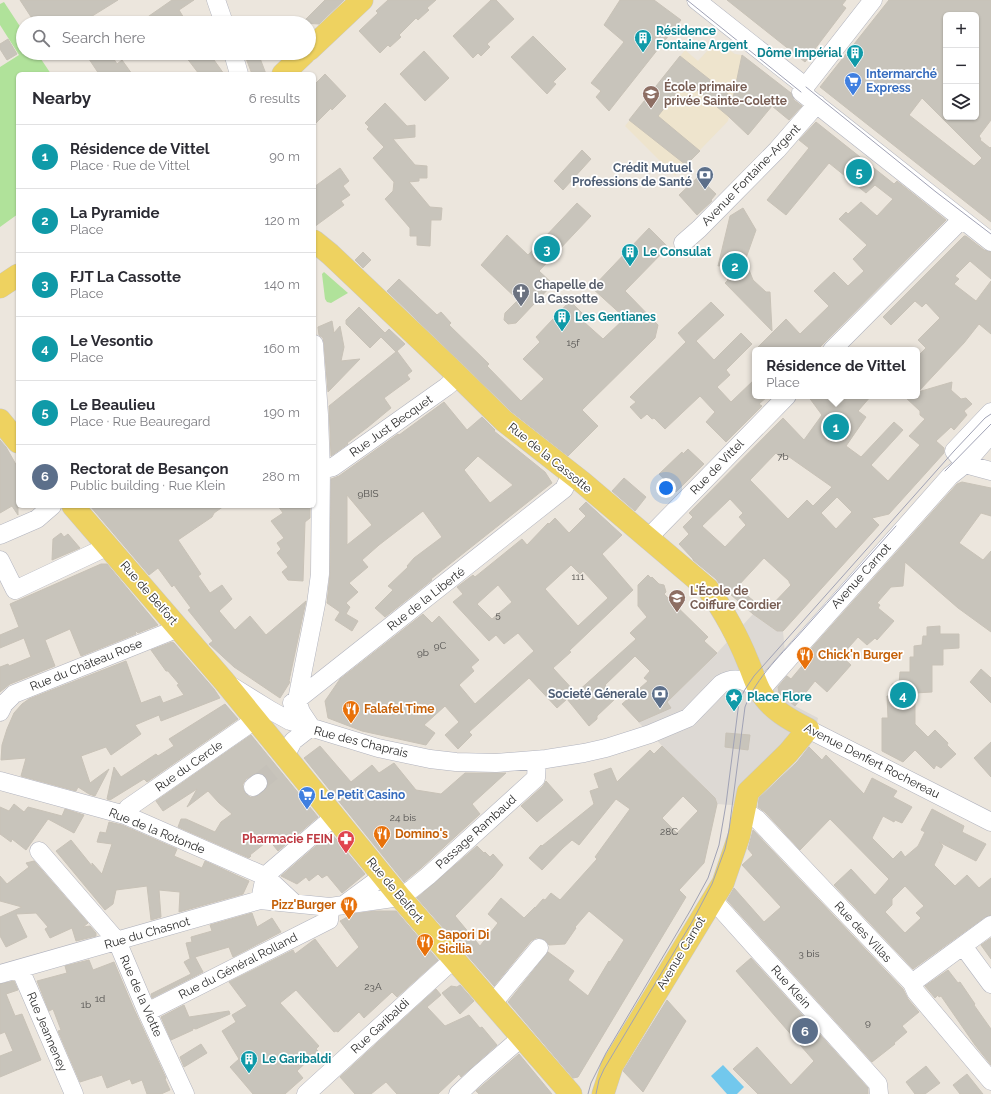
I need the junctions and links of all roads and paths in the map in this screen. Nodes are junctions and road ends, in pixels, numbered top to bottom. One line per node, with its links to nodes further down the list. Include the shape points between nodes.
1 (216, 0): 5 (street)
2 (362, 0): 6 (main road)
3 (696, 0): 11 (street)
4 (873, 0): 11 (street)
5 (222, 16)
6 (316, 43)
7 (235, 60): 9 (street)
8 (298, 60): 10 (main road)
9 (238, 72)
10 (285, 72)
11 (804, 90): 12 (street)
12 (817, 104): 13 (street); 16 (street, Avenue Fontaine-Argent, via 776,150)
13 (962, 220): 14 (street); 19 (street)
14 (991, 242)
15 (316, 243): 21 (main road, Rue de la Cassotte)
16 (683, 243)
17 (16, 276): 18 (main road)
18 (0, 287)
19 (835, 347)
20 (316, 370): 28 (street)
21 (458, 377): 28 (street, Rue Just Becquet, via 333,467); 30 (main road, Rue de la Cassotte, via 517,432)
22 (784, 399): 34 (street, Rue de Vittel)
23 (991, 412): 27 (street, via 954,451)
24 (0, 420): 26 (main road)
25 (991, 434): 27 (street, Avenue Carnot)
26 (16, 440)
27 (965, 464): 29 (street); 38 (street, Avenue Carnot, via 950,476)
28 (321, 470): 39 (street, via 318,586)
29 (991, 471)
30 (571, 474): 34 (main road, Rue de la Cassotte); 39 (street, Rue de la Liberté, via 564,489)
31 (50, 508): 33 (street, via 37,519)
32 (75, 508): 35 (main road, Rue de Belfort)
33 (0, 536)
34 (648, 538): 38 (main road, Rue de la Cassotte, via 714,597)
35 (107, 544): 36 (street, via 100,550 15,590); 37 (main road, Rue de Belfort)
36 (0, 560)
37 (179, 628): 40 (street, Rue du Château Rose, via 14,694); 41 (main road, Rue de Belfort, via 224,681)
38 (760, 691): 43 (main road, Avenue Denfert Rochereau, via 776,709); 44 (street, Rue des Chaprais, via 738,679 726,681 688,718 670,727 606,748)
39 (297, 700): 41 (street, Rue de la Liberté); 42 (street)
40 (0, 712)
41 (263, 715): 42 (street, Rue de Belfort); 45 (main road, Rue de Belfort); 48 (street, Rue du Cercle, via 128,808)
42 (311, 727): 44 (street, Rue des Chaprais, via 378,748 430,759 496,763); 45 (street, Rue des Chaprais, via 293,741)
43 (808, 729): 47 (main road, via 788,753 748,792); 50 (street, Avenue Denfert Rochereau)
44 (537, 760): 54 (street, Passage Rambaud, via 536,778 428,876)
45 (284, 761): 49 (main road, Rue de Belfort)
46 (0, 781): 48 (street, Rue de la Rotonde)
47 (744, 810): 56 (main road, Avenue Carnot, via 739,836 723,883); 66 (street, Rue des Villas, via 757,819)
48 (125, 816): 52 (street, Rue de la Rotonde)
49 (335, 816): 52 (street); 53 (main road, Rue de Belfort)
50 (991, 822)
51 (39, 851): 60 (street, Rue de la Viotte)
52 (265, 876): 55 (street); 57 (street)
53 (383, 876): 54 (main road, Rue de Belfort); 58 (street)
54 (400, 897): 58 (street, Rue du Chasnot); 63 (main road, Rue de Belfort)
55 (260, 900): 57 (street, Rue du Chasnot); 60 (street, Rue du Chasnot)
56 (713, 900): 77 (main road, Avenue Carnot, via 612,1066); 78 (street, Rue Klein, via 878,1084)
57 (294, 903): 58 (street, Rue du Chasnot)
58 (334, 911): 69 (street, Rue du Général Rolland)
59 (991, 925): 61 (street)
60 (117, 941): 64 (street, Rue du Chasnot); 69 (street, Rue de la Viotte)
61 (963, 946): 66 (street); 67 (street)
62 (539, 948): 68 (street)
63 (454, 959): 68 (main road, Rue de Belfort); 74 (street, Rue Garibaldi)
64 (20, 969): 65 (street, Rue du Chasnot); 73 (street, Rue Jeanneney)
65 (0, 974)
66 (912, 984): 71 (street, Rue des Villas)
67 (991, 984)
68 (493, 1003): 70 (main road, Rue de Belfort)
69 (147, 1012): 72 (street, Rue de la Viotte)
70 (522, 1037): 75 (street); 76 (main road, Rue de Belfort)
71 (991, 1081)
72 (179, 1091)
73 (74, 1094)
74 (306, 1094)
75 (458, 1094)
76 (571, 1094)
77 (603, 1094)
78 (879, 1094)

